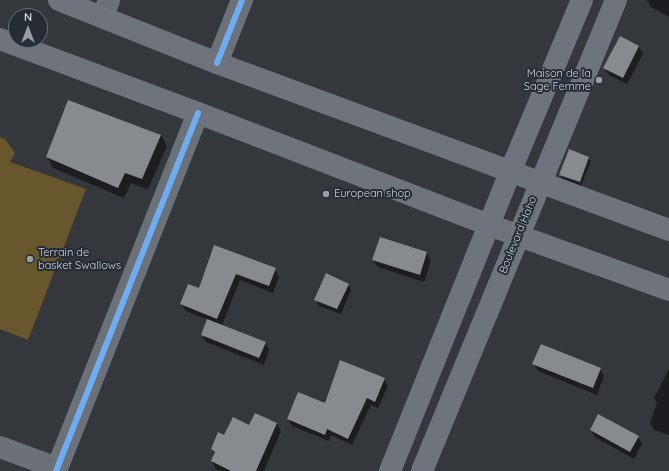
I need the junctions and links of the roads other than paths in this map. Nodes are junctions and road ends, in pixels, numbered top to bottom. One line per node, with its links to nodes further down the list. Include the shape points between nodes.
1 (59, 0): 5 (main road)
2 (242, 0): 7 (street)
3 (582, 0): 9 (main road)
4 (616, 0): 10 (main road, Boulevard Haho)
5 (106, 9): 7 (main road)
6 (0, 39): 8 (main road)
7 (217, 63): 9 (main road)
8 (198, 113): 11 (main road); 16 (street)
9 (511, 170): 10 (main road); 11 (main road)
10 (540, 181): 12 (main road); 13 (main road, Boulevard Haho)
11 (489, 225): 13 (main road); 17 (main road)
12 (669, 230)
13 (519, 236): 14 (main road); 18 (main road, Boulevard Haho)
14 (669, 290)
15 (0, 447): 16 (street)
16 (56, 470)
17 (390, 471)
18 (422, 471)

